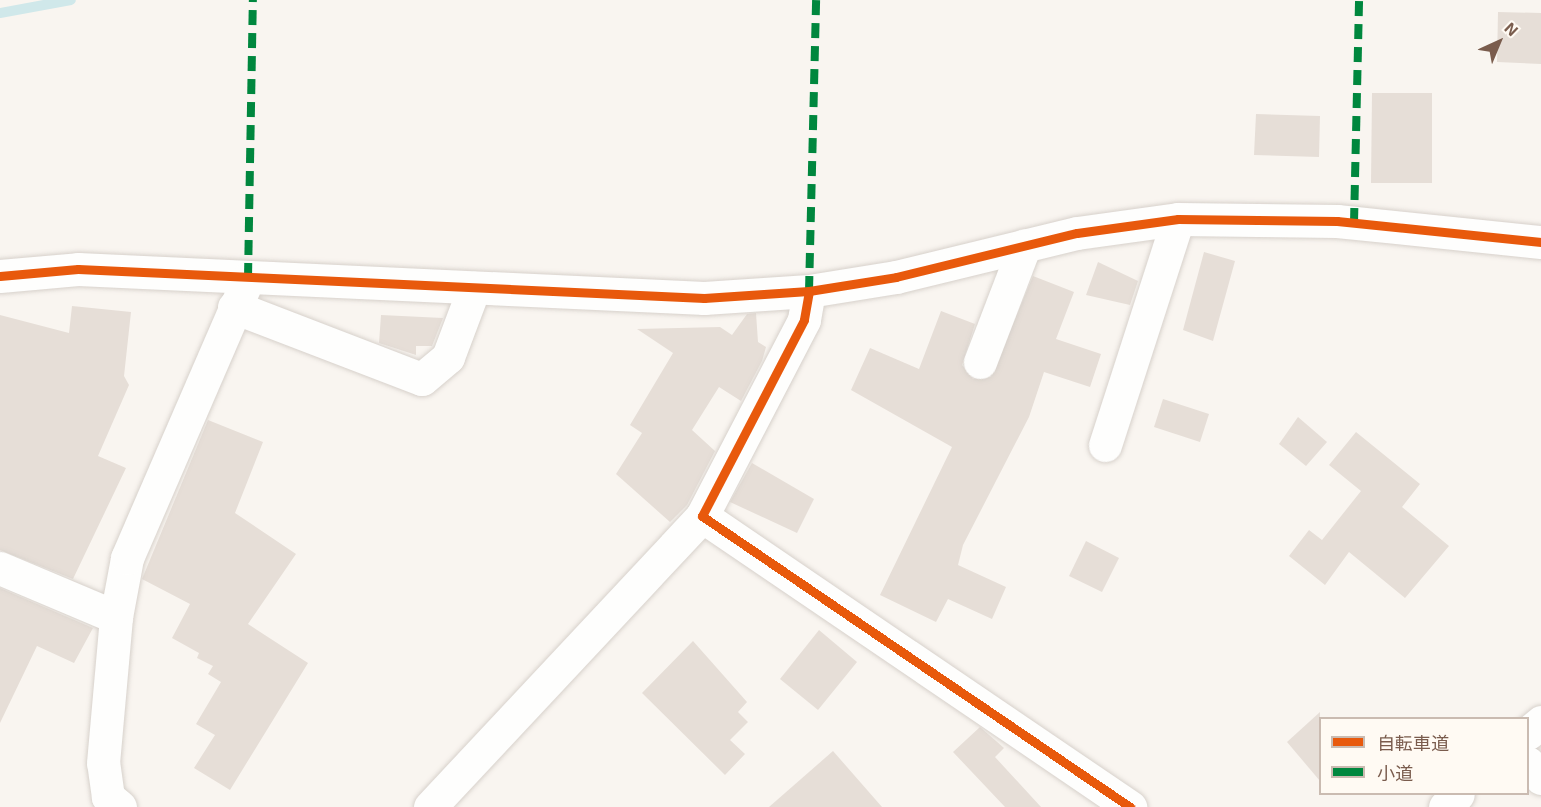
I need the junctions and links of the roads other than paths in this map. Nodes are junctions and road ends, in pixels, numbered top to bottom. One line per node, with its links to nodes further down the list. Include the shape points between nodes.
1 (1178, 219): 2 (street, via 1337,221); 3 (street); 9 (street)
2 (1541, 242)
3 (1026, 245): 6 (street); 8 (street)
4 (0, 276): 7 (street, via 78,269)
5 (474, 288): 6 (street, via 704,298); 7 (street); 7 (street, via 448,357 422,379)
6 (809, 291): 10 (street, via 804,320)
7 (241, 292): 12 (street, via 132,546)
8 (980, 362)
9 (1105, 445)
10 (702, 516): 19 (street); 20 (street)
11 (0, 568): 12 (street)
12 (116, 617): 18 (street, via 103,763)
13 (1541, 722): 14 (street)
14 (1529, 731)
15 (1529, 765): 16 (street)
16 (1541, 778)
17 (1457, 795): 21 (street)
18 (110, 804)
19 (430, 807)
20 (1130, 807)
21 (1445, 807)

